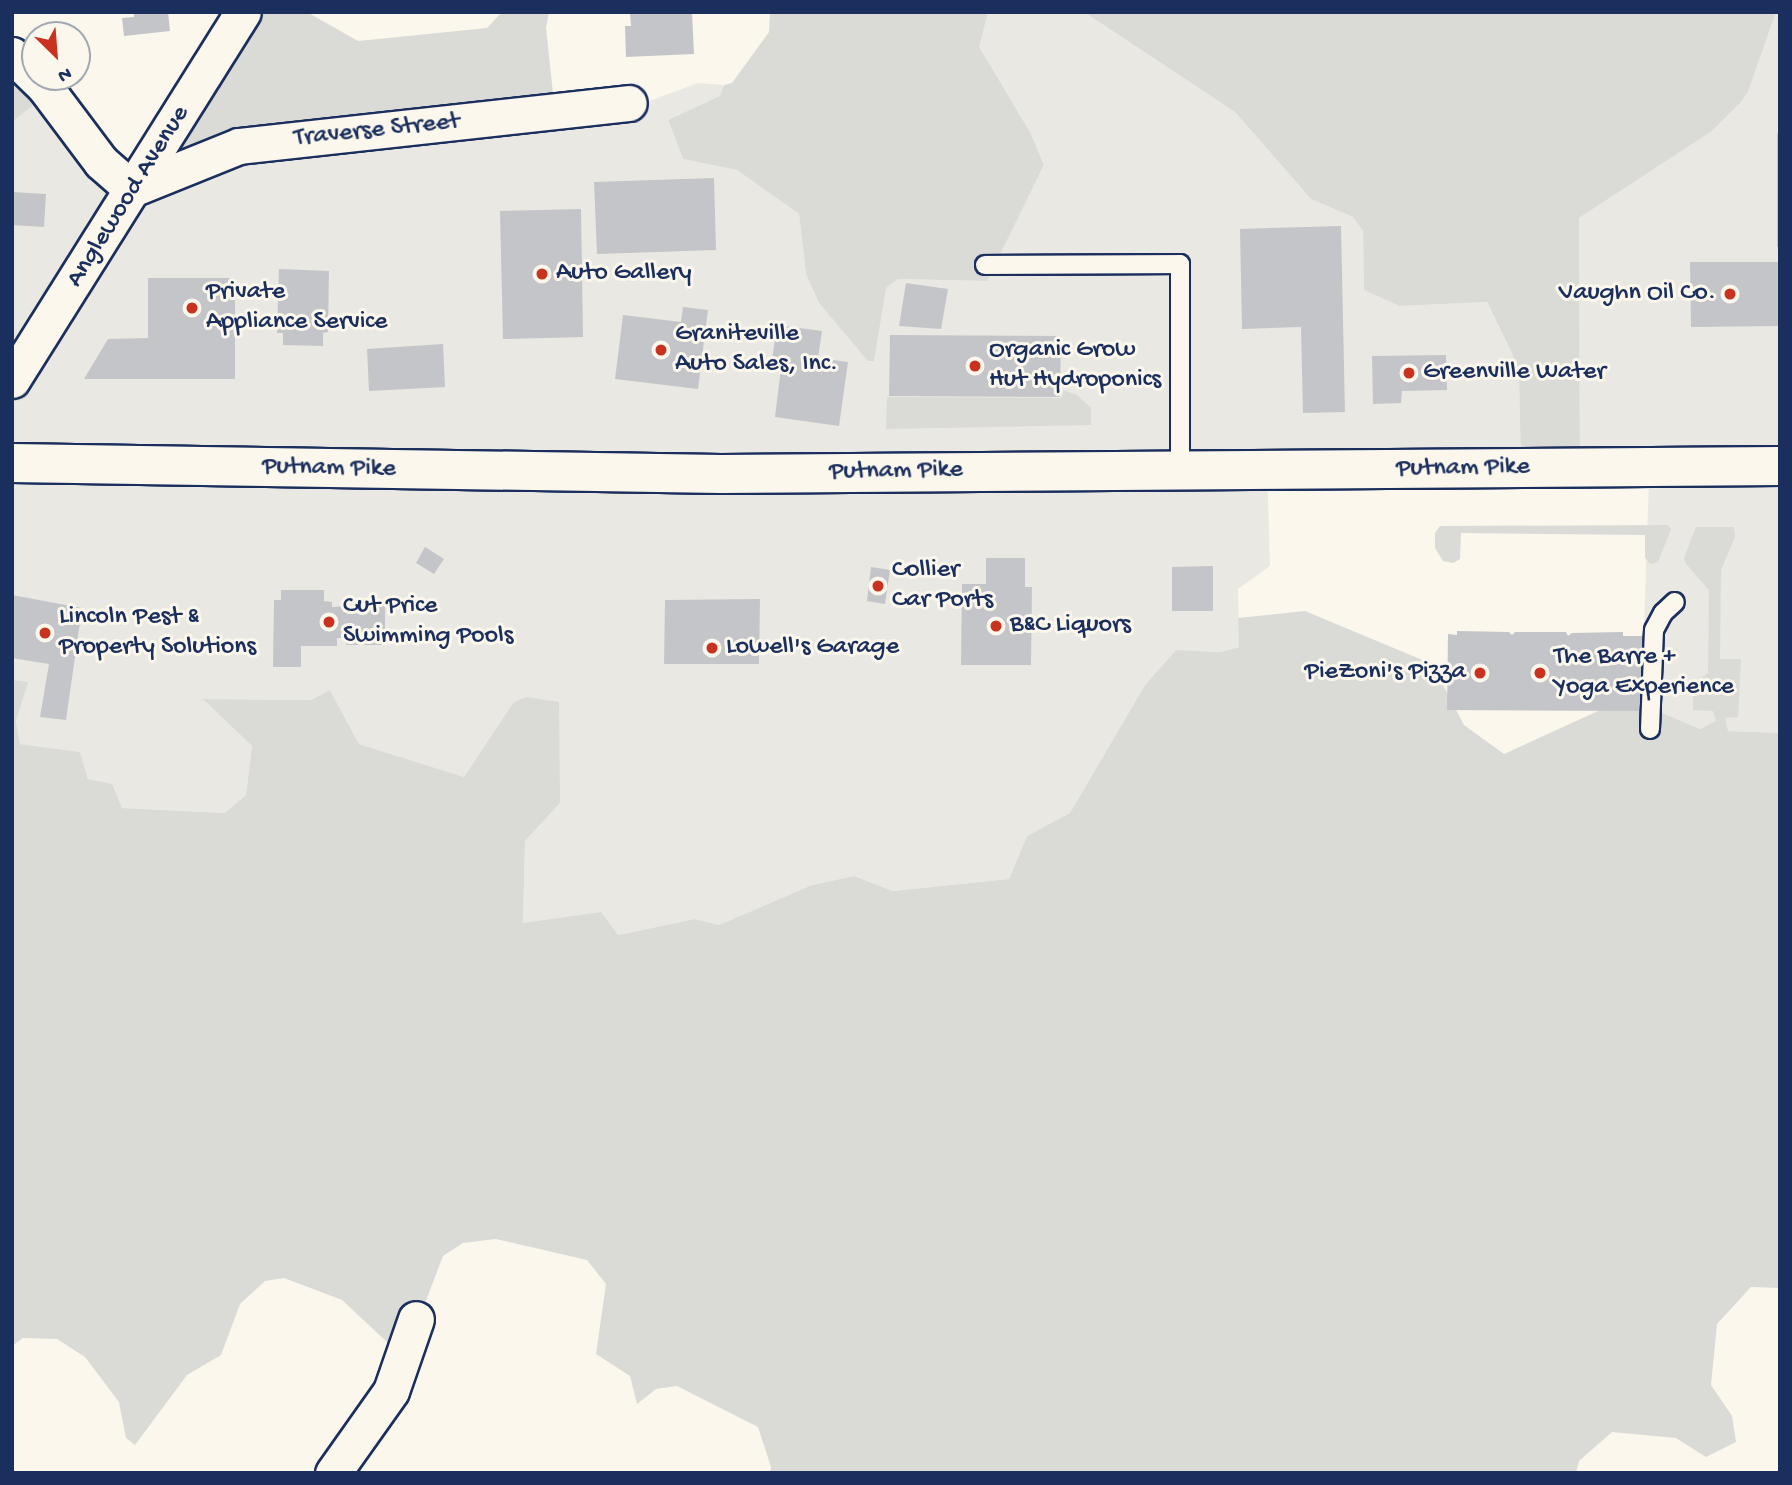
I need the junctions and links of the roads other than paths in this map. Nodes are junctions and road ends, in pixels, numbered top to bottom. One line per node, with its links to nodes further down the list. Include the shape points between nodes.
1 (243, 12): 4 (street, Anglewood Avenue)
2 (12, 55): 4 (street, via 44,86 101,162)
3 (629, 103): 4 (street, Traverse Street, via 239,146)
4 (132, 189): 6 (street, Anglewood Avenue)
5 (985, 265): 9 (lane, via 1180,264)
6 (12, 380)
7 (12, 463): 9 (main road, Putnam Pike, via 721,474)
8 (1780, 466): 9 (main road, Putnam Pike)
9 (1181, 469)
10 (1675, 602): 11 (lane, via 1654,630)
11 (1650, 729)
12 (416, 1319): 13 (street, via 391,1391)
13 (333, 1473)

